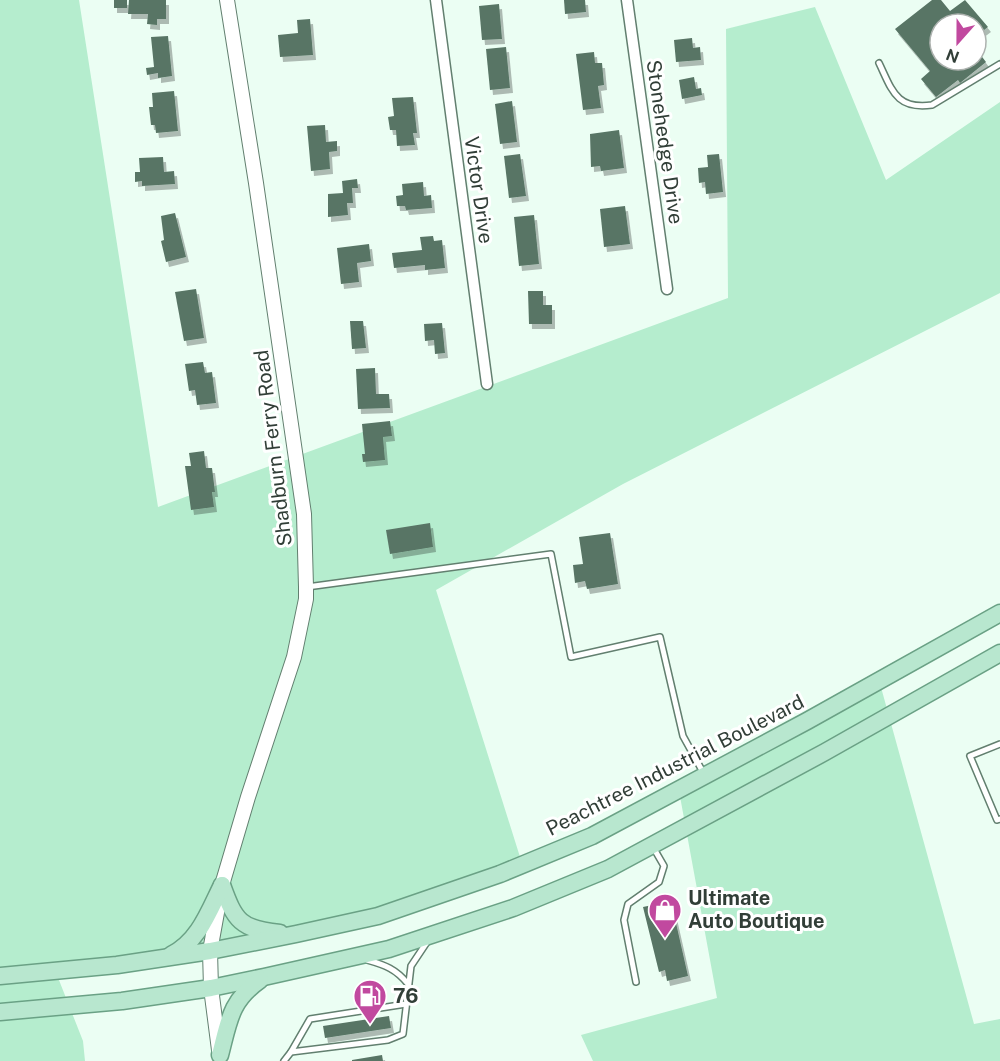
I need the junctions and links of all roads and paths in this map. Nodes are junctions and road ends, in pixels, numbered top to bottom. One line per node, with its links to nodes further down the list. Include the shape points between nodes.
1 (227, 0): 8 (street, Shadburn Ferry Road, via 304,514)
2 (436, 0): 7 (street, Victor Drive)
3 (627, 0): 6 (street, Stonehedge Drive)
4 (879, 63): 5 (lane, via 894,96 920,106 932,105)
5 (1000, 64)
6 (667, 290)
7 (487, 384)
8 (306, 587): 12 (lane, via 551,554 571,657 660,637 683,736); 15 (street, Shadburn Ferry Road, via 294,657)
9 (1000, 613): 12 (main road, Peachtree Industrial Boulevard)
10 (1000, 653): 14 (main road)
11 (1000, 744): 13 (lane, via 970,756 997,820)
12 (705, 776): 16 (main road, Peachtree Industrial Boulevard, via 592,836 500,874 378,916)
13 (1000, 819)
14 (652, 845): 17 (main road, via 608,869 524,904); 23 (lane, via 664,866 659,882 628,904 624,920)
15 (222, 885): 16 (main road, via 238,920 250,928); 18 (street, Shadburn Ferry Road); 20 (main road, via 200,929 187,945)
16 (296, 934): 18 (main road, Peachtree Industrial Boulevard)
17 (431, 936): 19 (main road); 24 (lane, via 411,966)
18 (210, 951): 20 (main road, Peachtree Industrial Boulevard); 25 (street, Shadburn Ferry Road)
19 (357, 957): 22 (main road); 24 (lane, via 387,965)
20 (164, 958): 21 (main road, Peachtree Industrial Boulevard)
21 (0, 976)
22 (264, 977): 25 (main road); 29 (main road, via 234,1004)
23 (636, 982)
24 (408, 984): 26 (lane)
25 (211, 988): 27 (main road); 29 (street, Shadburn Ferry Road)
26 (406, 1004): 28 (lane, via 310,1019); 28 (lane, via 403,1034 388,1040)
27 (0, 1012)
28 (291, 1052): 30 (lane)
29 (220, 1058)
30 (284, 1061)

